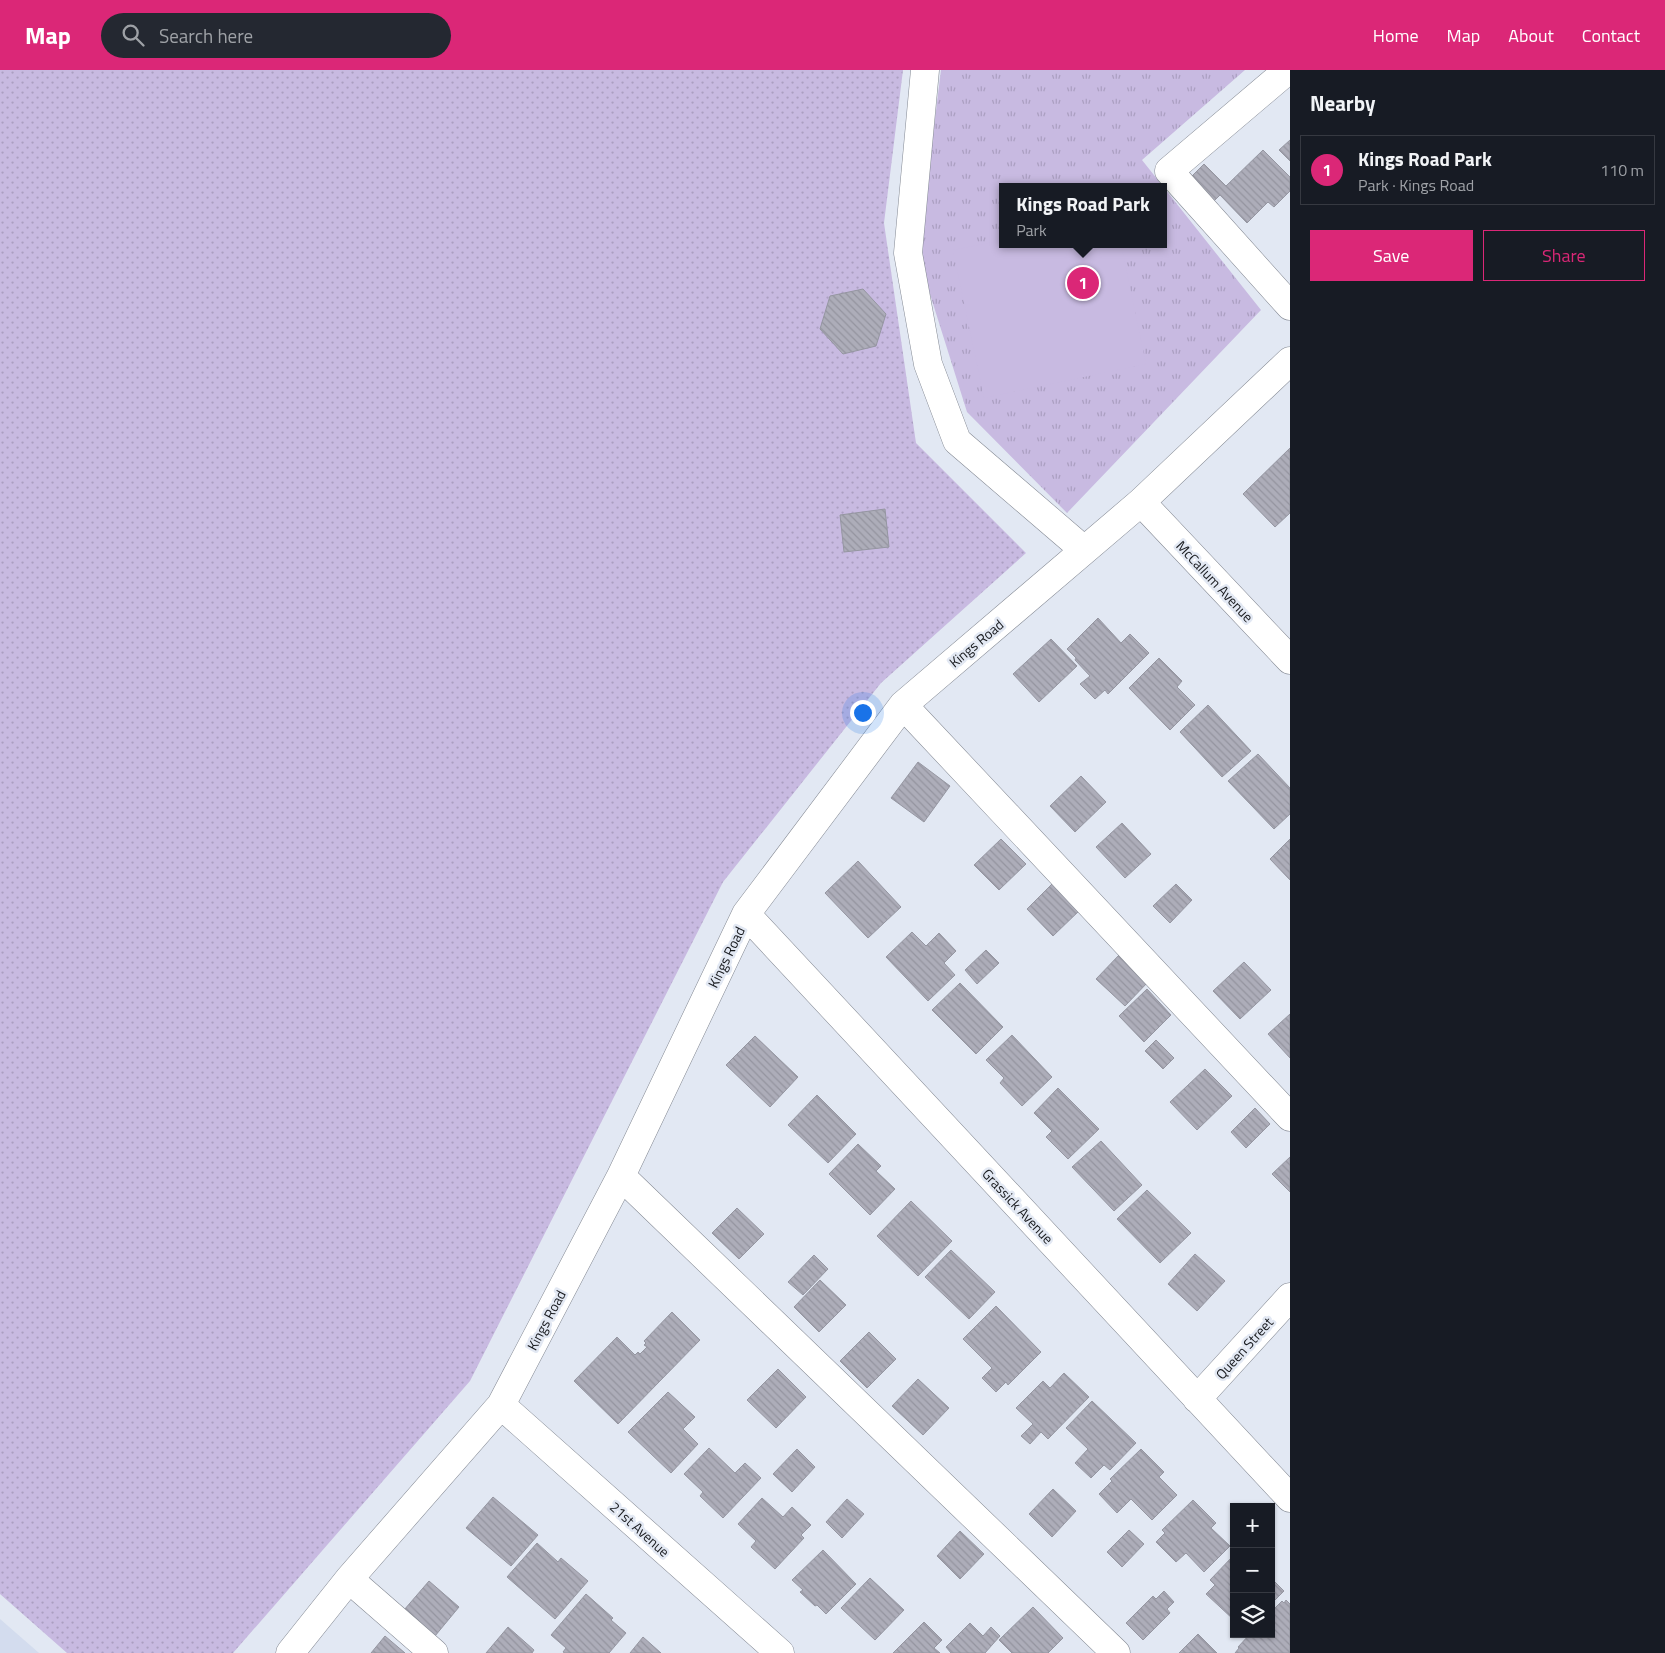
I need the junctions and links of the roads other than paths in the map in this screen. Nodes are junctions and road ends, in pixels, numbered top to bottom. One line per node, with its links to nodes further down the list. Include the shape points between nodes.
1 (925, 70): 6 (street, via 908,254 928,364 956,441)
2 (1288, 70): 3 (street, via 1168,171)
3 (1290, 306)
4 (1290, 361): 5 (street, Kings Road)
5 (1141, 502): 6 (street, Kings Road); 7 (street, McCallum Avenue)
6 (1084, 550): 8 (street, Kings Road)
7 (1290, 660)
8 (903, 705): 9 (street, Kings Road); 10 (street)
9 (746, 914): 11 (street, Kings Road); 13 (street, Grassick Avenue)
10 (1290, 1117)
11 (621, 1176): 14 (street, Kings Road); 20 (street)
12 (1290, 1297): 13 (street, Queen Street)
13 (1197, 1399): 15 (street, Grassick Avenue)
14 (501, 1405): 16 (street, Kings Road); 19 (street, 21st Avenue)
15 (1290, 1498)
16 (349, 1579): 17 (street, Kings Road); 18 (street)
17 (290, 1653)
18 (434, 1653)
19 (780, 1653)
20 (1116, 1653)

